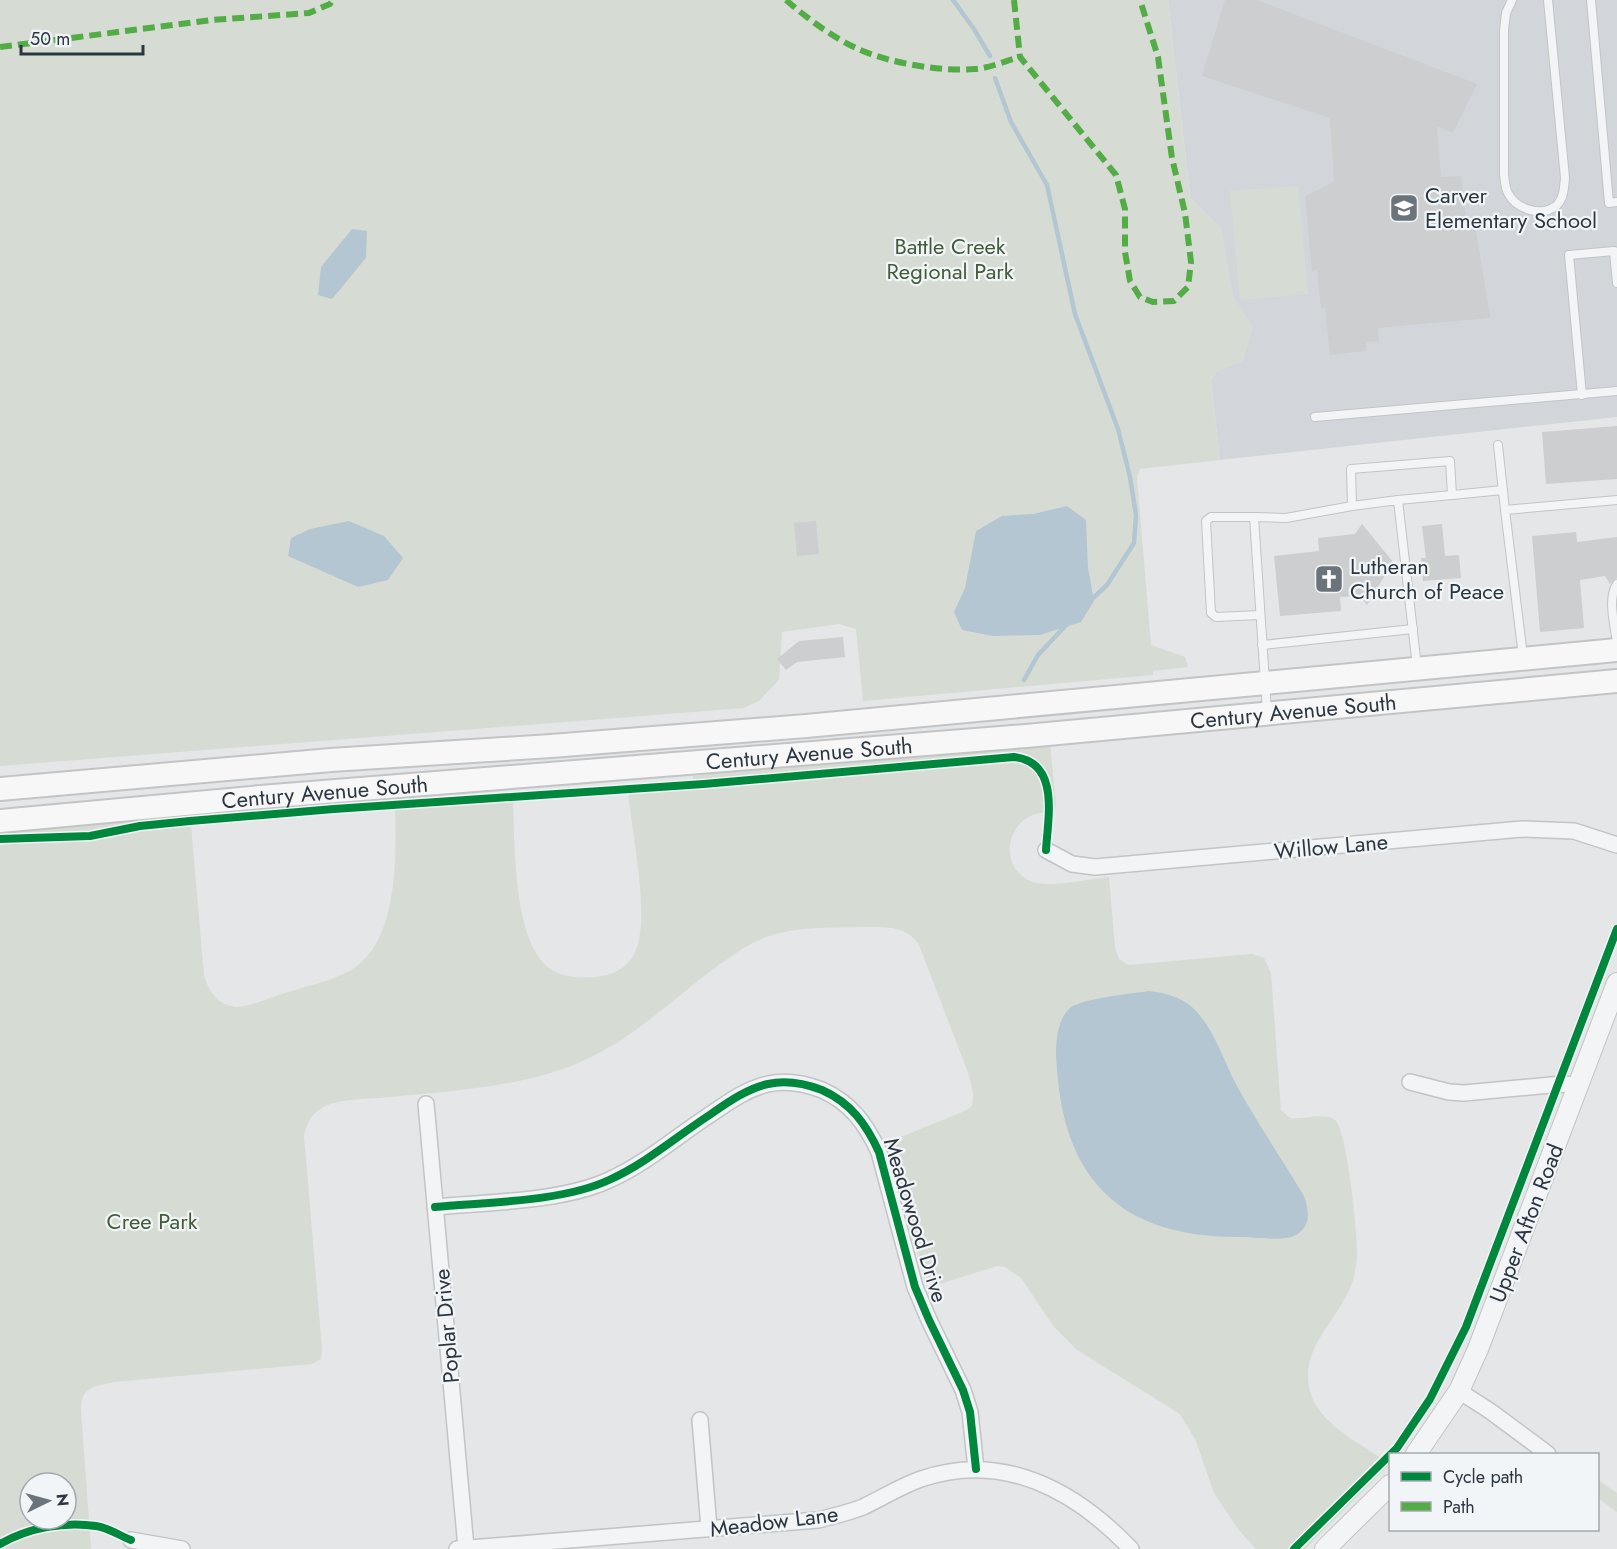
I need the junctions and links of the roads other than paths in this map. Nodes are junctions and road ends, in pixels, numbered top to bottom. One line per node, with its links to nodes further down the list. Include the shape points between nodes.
1 (1512, 0): 2 (lane, via 1504,30 1504,175 1512,200 1529,210 1556,205 1565,178)
2 (1548, 0)
3 (1591, 0): 4 (lane, via 1609,203)
4 (1617, 202)
5 (1617, 283): 7 (lane, via 1614,251 1569,255)
6 (1617, 391): 7 (lane)
7 (1582, 394): 8 (lane)
8 (1315, 417)
9 (1498, 445): 10 (lane)
10 (1503, 490): 11 (lane); 15 (lane)
11 (1452, 495): 12 (lane); 14 (lane, via 1450,461 1354,468 1350,471)
12 (1398, 500): 14 (lane); 19 (lane)
13 (1617, 500): 15 (lane)
14 (1352, 506): 16 (lane, via 1286,518)
15 (1505, 510): 23 (lane)
16 (1254, 517): 18 (lane); 18 (lane, via 1211,517 1206,521 1211,613 1216,617)
17 (1617, 584): 20 (lane, via 1613,600)
18 (1260, 615): 21 (lane)
19 (1413, 629): 21 (lane); 24 (lane)
20 (1617, 643)
21 (1262, 645): 26 (lane)
22 (1617, 650): 23 (main road, Century Avenue South)
23 (1524, 659): 24 (main road, Century Avenue South)
24 (1417, 669): 26 (main road, Century Avenue South)
25 (1617, 681): 27 (main road, Century Avenue South)
26 (1264, 683): 27 (lane); 28 (main road, Century Avenue South, via 806,726 331,760)
27 (1267, 714): 29 (main road, Century Avenue South)
28 (0, 789)
29 (0, 821)
30 (1617, 845): 31 (street, Willow Lane, via 1574,831 1522,829 1095,867 1071,864)
31 (1046, 850)
32 (1617, 983): 34 (street, Upper Afton Road)
33 (1410, 1082): 34 (street, via 1464,1093)
34 (1578, 1085): 37 (street, Upper Afton Road, via 1496,1306)
35 (426, 1104): 36 (street, Poplar Drive)
36 (435, 1207): 41 (street, Meadowood Drive, via 554,1196 608,1181 731,1100 770,1084 793,1083 837,1097 856,1112 879,1152 915,1287 970,1412); 46 (street, Poplar Drive)
37 (1459, 1391): 39 (street, Upper Afton Road); 40 (street)
38 (700, 1420): 43 (street)
39 (1417, 1453)
40 (1545, 1453)
41 (976, 1469): 43 (street, Meadow Lane, via 921,1479 863,1507 818,1520); 47 (street, Meadow Lane, via 1033,1480 1071,1498 1099,1517)
42 (1389, 1486): 48 (street)
43 (709, 1528): 46 (street, Meadow Lane)
44 (130, 1540): 45 (street)
45 (182, 1549)
46 (461, 1549)
47 (1131, 1549)
48 (1325, 1549)

